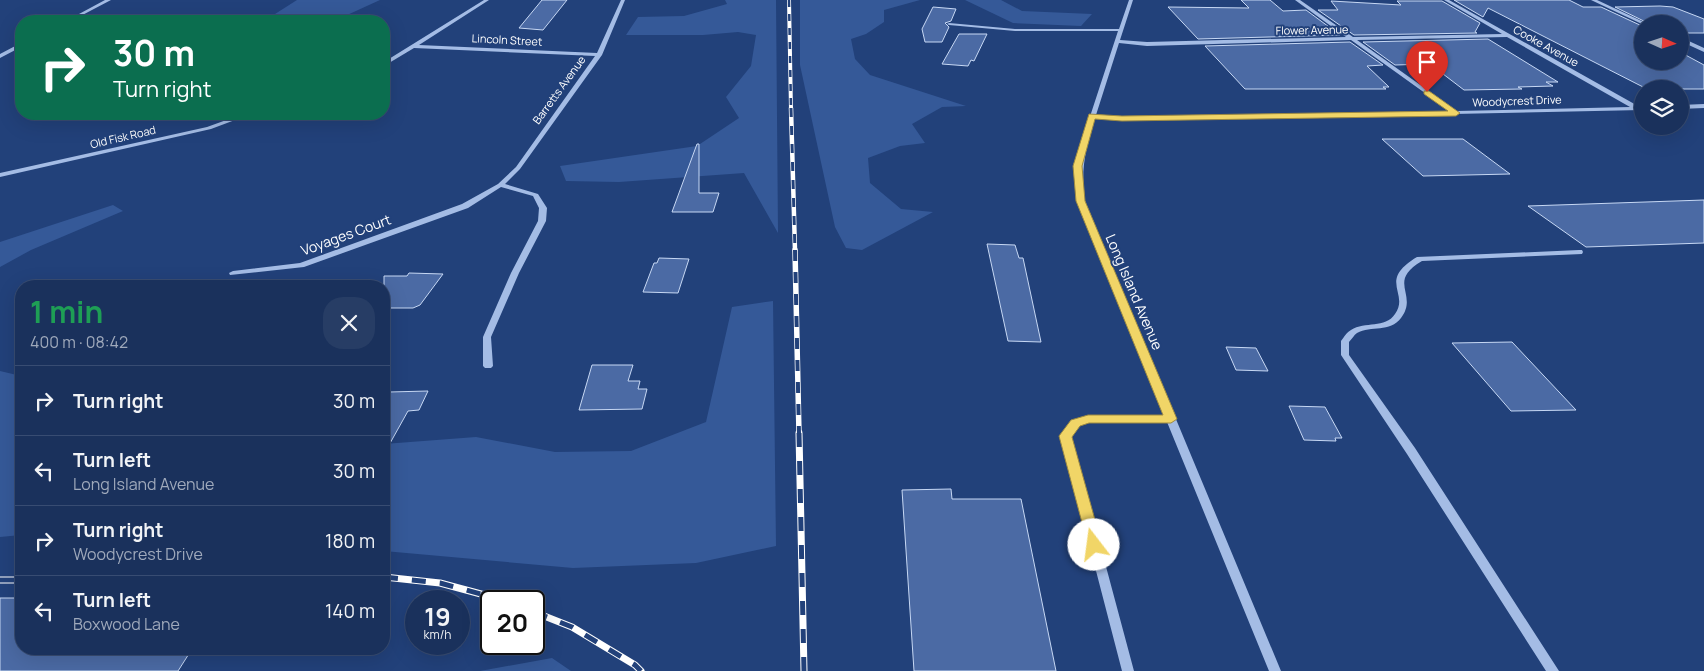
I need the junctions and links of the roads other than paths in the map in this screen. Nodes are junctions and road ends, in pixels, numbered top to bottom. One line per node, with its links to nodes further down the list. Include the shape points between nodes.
1 (109, 0): 8 (street)
2 (487, 0): 16 (street)
3 (623, 0): 19 (street, Barretts Avenue)
4 (1131, 0): 11 (street, Long Island Avenue)
5 (1297, 0): 13 (street)
6 (1446, 0): 12 (street, Cooke Avenue)
7 (1593, 0): 9 (street)
8 (80, 15)
9 (1634, 19)
10 (950, 24): 11 (street, via 1015,30)
11 (1121, 30): 14 (street, Long Island Avenue)
12 (1507, 35): 13 (street, Flower Avenue); 22 (street, Cooke Avenue)
13 (1353, 39): 14 (street, Flower Avenue, via 1147,44); 26 (street)
14 (1118, 41): 27 (street, Long Island Avenue)
15 (1689, 43): 18 (street)
16 (414, 46): 19 (street, Lincoln Street); 21 (street)
17 (15, 48): 20 (street)
18 (1704, 50)
19 (598, 55): 30 (street, Barretts Avenue, via 518,168)
20 (0, 56)
21 (390, 60)
22 (1634, 105)
23 (1704, 106): 24 (street)
24 (1689, 107)
25 (1634, 108): 26 (street, Woodycrest Drive)
26 (1456, 113): 27 (street, Woodycrest Drive, via 1122,119)
27 (1092, 116): 35 (street, Long Island Avenue, via 1078,166 1081,201)
28 (231, 120): 29 (street, Old Fisk Road, via 209,128)
29 (0, 175)
30 (500, 185): 31 (street, Barretts Avenue); 34 (street, via 536,195 543,208 542,221 487,337)
31 (465, 206): 33 (street, Voyages Court, via 301,265)
32 (1578, 252): 38 (street, via 1420,259 1408,264 1401,275 1402,310 1397,319 1384,326 1354,332 1345,341 1345,355)
33 (233, 274)
34 (488, 366)
35 (1171, 419): 36 (street, via 1088,419 1076,423 1066,436); 37 (street, Long Island Avenue)
36 (1128, 671)
37 (1275, 671)
38 (1553, 671)

